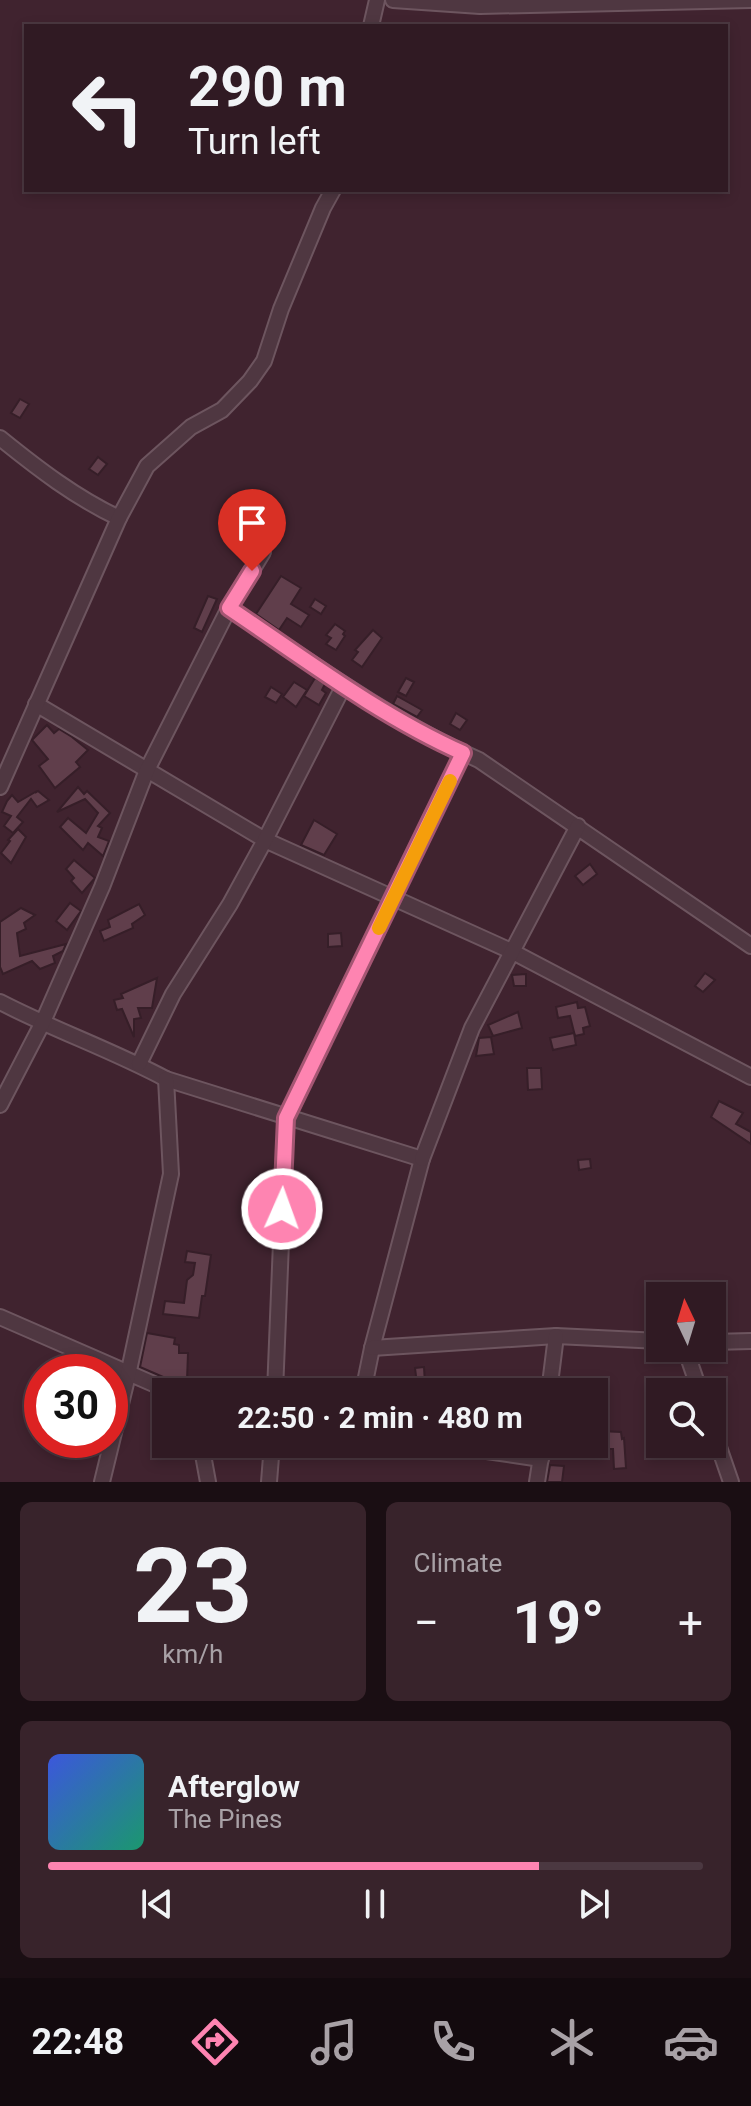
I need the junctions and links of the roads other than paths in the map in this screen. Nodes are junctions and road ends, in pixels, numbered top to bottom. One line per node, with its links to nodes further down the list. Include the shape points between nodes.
1 (377, 0): 4 (street)
2 (393, 0): 3 (street, via 480,6)
3 (751, 0)
4 (371, 24)
5 (332, 192): 7 (street, via 264,361 222,410 191,427 147,466)
6 (0, 438): 7 (street, via 24,459)
7 (119, 518): 11 (street)
8 (263, 552): 9 (street)
9 (229, 608): 10 (street); 13 (street)
10 (344, 685): 12 (street); 16 (street)
11 (36, 704): 13 (street); 14 (street)
12 (463, 753): 15 (street); 17 (street)
13 (147, 770): 16 (street); 21 (street)
14 (0, 787)
15 (578, 826): 18 (street); 19 (street)
16 (265, 840): 17 (street); 22 (street, via 173,994)
17 (394, 897): 19 (street); 26 (street)
18 (751, 946)
19 (511, 951): 23 (street); 27 (street, via 472,1028)
20 (0, 1002): 21 (street)
21 (42, 1024): 22 (street); 25 (street)
22 (139, 1064): 24 (street)
23 (751, 1077)
24 (166, 1079): 26 (street); 35 (street, via 171,1174)
25 (0, 1105)
26 (286, 1118): 27 (street); 36 (street)
27 (422, 1159): 33 (street)
28 (0, 1317): 34 (street)
29 (556, 1336): 30 (street); 33 (street); 38 (street)
30 (646, 1340)
31 (751, 1341): 32 (street)
32 (726, 1342)
33 (372, 1348): 37 (street)
34 (82, 1354)
35 (128, 1375): 39 (street)
36 (276, 1378)
37 (366, 1378)
38 (551, 1378)
39 (152, 1384)
40 (108, 1458): 45 (street)
41 (204, 1458): 46 (street)
42 (271, 1458): 47 (street)
43 (541, 1458): 48 (street)
44 (723, 1458): 49 (street)
45 (102, 1482)
46 (208, 1482)
47 (269, 1482)
48 (537, 1482)
49 (731, 1482)

